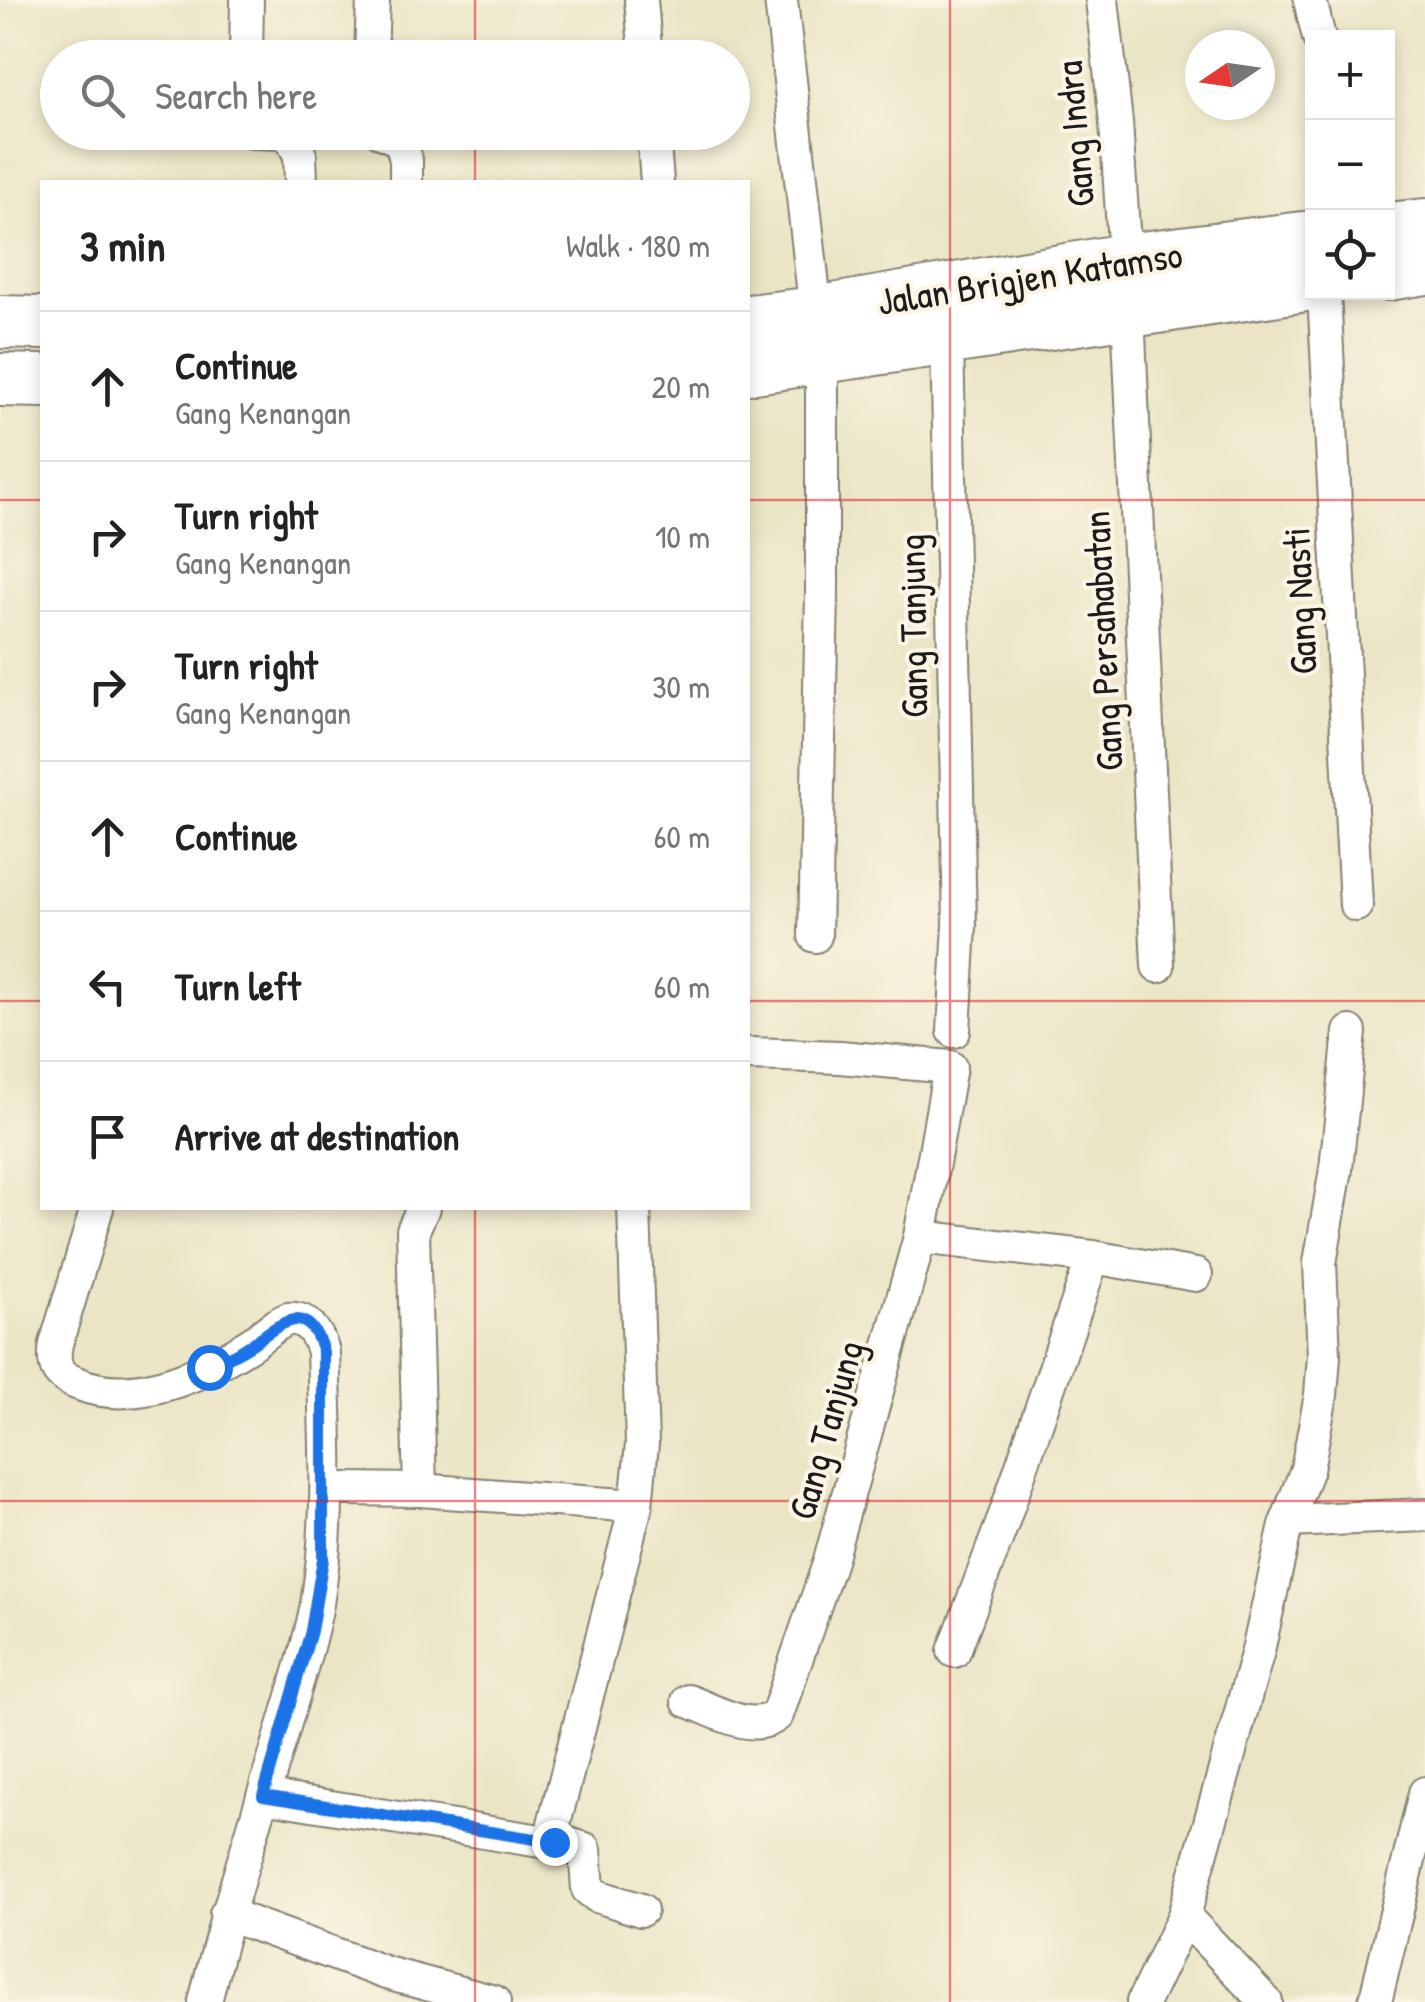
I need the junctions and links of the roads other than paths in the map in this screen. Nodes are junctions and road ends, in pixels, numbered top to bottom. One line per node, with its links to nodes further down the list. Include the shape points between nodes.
1 (246, 0): 8 (street)
2 (373, 0): 9 (street)
3 (641, 0): 10 (street)
4 (781, 0): 29 (street)
5 (1102, 0): 20 (street, Gang Indra)
6 (1310, 0): 7 (street)
7 (1317, 30)
8 (246, 40)
9 (372, 40)
10 (644, 40)
11 (297, 150): 14 (street)
12 (405, 150): 15 (street)
13 (654, 150): 16 (street)
14 (302, 180)
15 (406, 180)
16 (657, 180)
17 (1425, 224): 18 (main road)
18 (1395, 228)
19 (1305, 239): 20 (main road, Jalan Brigjen Katamso)
20 (1125, 260): 29 (main road, Jalan Brigjen Katamso)
21 (1425, 268): 22 (main road)
22 (1395, 273)
23 (1305, 285): 25 (main road, Jalan Brigjen Katamso)
24 (1324, 300): 34 (street, Gang Nasti)
25 (1128, 312): 30 (main road, Jalan Brigjen Katamso); 36 (street, Gang Persahabatan)
26 (0, 322): 28 (main road)
27 (750, 322): 29 (main road, Jalan Brigjen Katamso)
28 (40, 323)
29 (819, 336): 30 (main road, Jalan Brigjen Katamso); 31 (main road, Jalan Brigjen Katamso); 35 (street)
30 (947, 340): 37 (street, Gang Tanjung, via 960,925)
31 (750, 367)
32 (0, 380): 33 (main road)
33 (40, 381)
34 (1356, 905)
35 (815, 936)
36 (1158, 966)
37 (954, 1031)
38 (1350, 1032): 50 (street, via 1320,1263 1321,1395 1307,1470)
39 (750, 1054): 43 (street, Gang Tanjung, via 950,1068)
40 (97, 1210): 46 (street, via 56,1344 55,1369 96,1391 131,1392 209,1367 278,1323 306,1322 323,1352)
41 (422, 1210): 47 (street, via 413,1230)
42 (634, 1210): 48 (street, via 642,1444)
43 (920, 1237): 44 (street); 52 (street, Gang Tanjung, via 829,1564 778,1715 753,1724)
44 (1093, 1257): 45 (street); 51 (street)
45 (1196, 1274)
46 (336, 1487): 47 (street); 54 (street, via 314,1617)
47 (420, 1490): 48 (street)
48 (636, 1506): 55 (street)
49 (1425, 1516): 50 (street)
50 (1287, 1521): 58 (street)
51 (954, 1651)
52 (688, 1701)
53 (1425, 1793): 64 (street)
54 (263, 1796): 56 (street, via 586,1849 588,1889); 57 (street)
55 (554, 1824)
56 (641, 1910)
57 (226, 1914): 59 (street); 60 (street)
58 (1184, 1916): 62 (street); 63 (street)
59 (381, 1987): 61 (street)
60 (205, 2002)
61 (494, 2002)
62 (1143, 2002)
63 (1266, 2002)
64 (1375, 2002)

